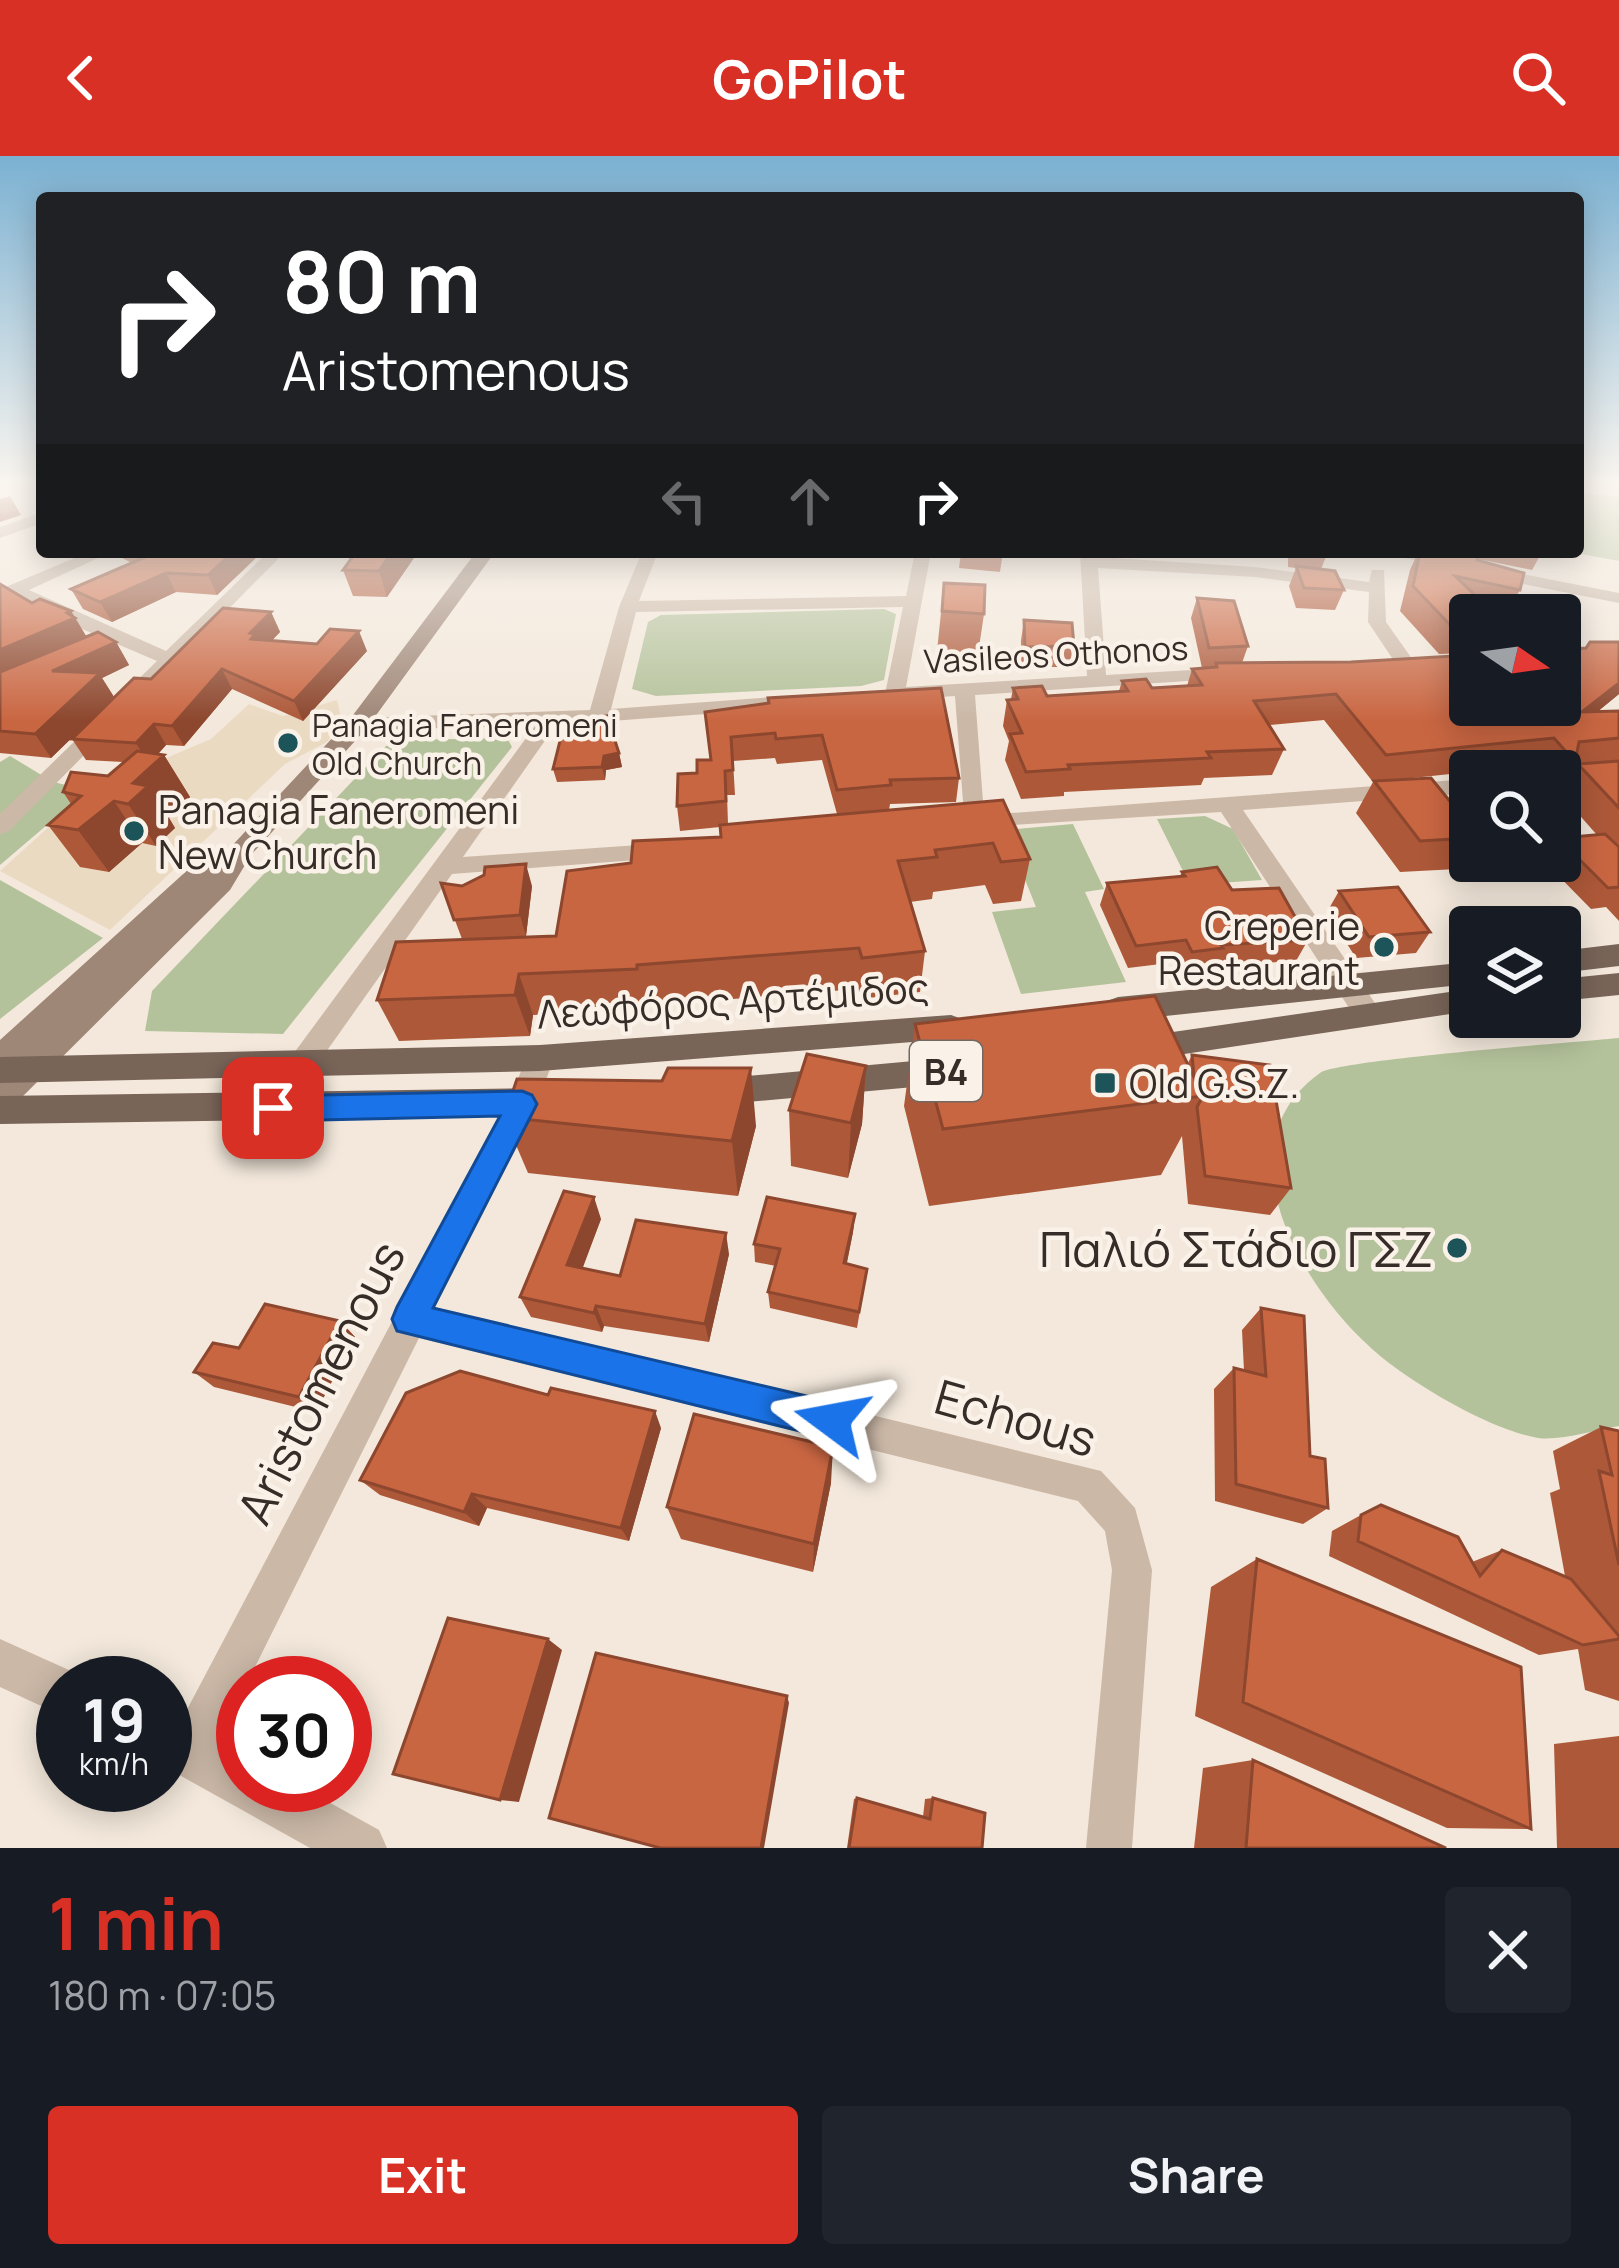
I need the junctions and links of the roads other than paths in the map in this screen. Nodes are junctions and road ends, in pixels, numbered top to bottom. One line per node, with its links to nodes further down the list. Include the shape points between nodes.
1 (77, 563): 13 (street)
2 (267, 563): 17 (street)
3 (478, 563): 27 (main road)
4 (646, 563): 16 (street)
5 (921, 563): 15 (street)
6 (1089, 563): 20 (street)
7 (1155, 563): 11 (street)
8 (1253, 563): 11 (street)
9 (1383, 563): 12 (street)
10 (1432, 563): 14 (street, via 1566,595)
11 (1255, 572): 12 (street)
12 (1376, 588): 18 (street, via 1377,622 1416,663)
13 (7, 593): 17 (street, via 109,643)
14 (1619, 598)
15 (913, 601): 16 (street); 22 (street)
16 (628, 607): 25 (street)
17 (169, 659): 32 (street)
18 (1381, 664)
19 (1239, 673): 20 (street, Vasileos Othonos)
20 (1097, 682): 21 (street, Vasileos Othonos)
21 (965, 690): 22 (street, Vasileos Othonos); 31 (street, via 961,824)
22 (895, 694): 23 (street, Vasileos Othonos)
23 (872, 696)
24 (827, 699): 25 (street)
25 (599, 715): 26 (street)
26 (550, 718): 27 (street); 34 (street)
27 (358, 724): 48 (main road, via 220,883)
28 (1619, 775): 29 (street)
29 (1581, 778)
30 (1449, 789): 31 (street)
31 (1228, 805): 39 (street)
32 (0, 827)
33 (688, 849): 34 (street)
34 (445, 866): 47 (street)
35 (1619, 955): 36 (main road)
36 (1581, 960)
37 (1449, 975): 39 (main road)
38 (1619, 984): 40 (main road)
39 (1348, 985): 42 (main road); 43 (street)
40 (1581, 988)
41 (1449, 1003): 43 (main road)
42 (1092, 1012)
43 (1367, 1013): 45 (main road)
44 (975, 1024): 46 (main road, Λεωφόρος Αρτέμιδος / B4)
45 (1110, 1052)
46 (540, 1058): 47 (main road, Λεωφόρος Αρτέμιδος / B4); 53 (street, Aristomenous)
47 (304, 1061): 48 (main road, Λεωφόρος Αρτέμιδος / B4)
48 (9, 1066): 51 (main road)
49 (979, 1067): 50 (main road, B4)
50 (687, 1094)
51 (0, 1098)
52 (569, 1101): 53 (main road)
53 (522, 1104): 54 (main road); 55 (street, Aristomenous)
54 (0, 1110)
55 (409, 1319): 58 (street, Aristomenous); 61 (street, Echous, via 1088,1484 1112,1503 1126,1530 1132,1570)
56 (0, 1662): 57 (street)
57 (36, 1679)
58 (192, 1718)
59 (296, 1812): 60 (street)
60 (361, 1848)
61 (1109, 1848)

